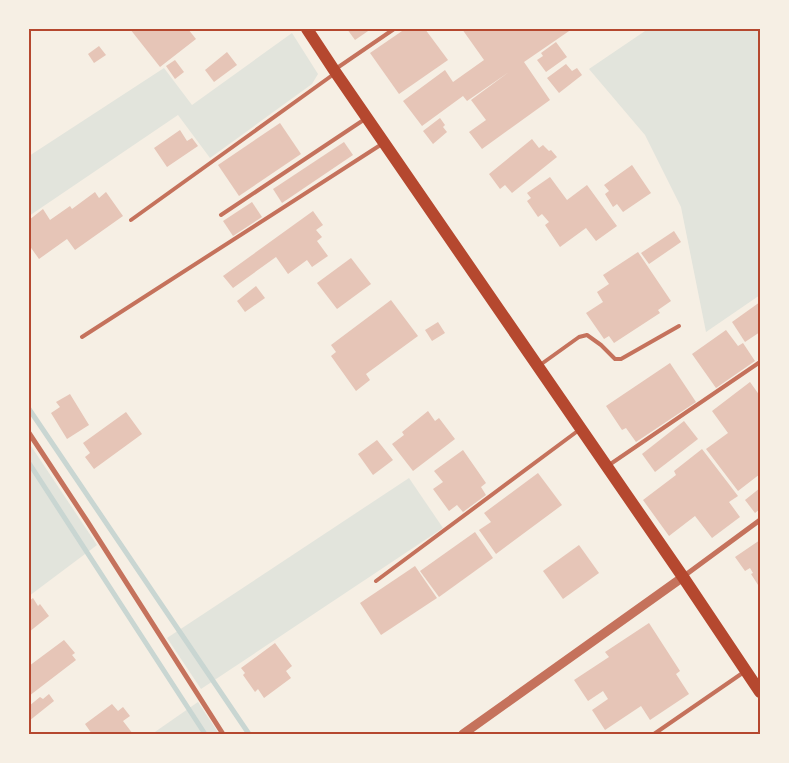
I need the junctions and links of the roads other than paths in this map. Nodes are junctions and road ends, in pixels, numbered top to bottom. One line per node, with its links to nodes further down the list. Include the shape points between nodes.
1 (308, 29): 3 (main road)
2 (394, 29): 3 (lane)
3 (335, 71): 4 (main road); 7 (lane)
4 (367, 118): 5 (main road); 6 (lane)
5 (384, 143): 9 (lane); 11 (main road)
6 (221, 215)
7 (131, 220)
8 (679, 326): 11 (lane, via 621,359 615,359 587,335 579,337)
9 (82, 338)
10 (760, 362): 14 (lane)
11 (538, 366): 12 (main road)
12 (581, 428): 14 (main road); 17 (lane)
13 (29, 433): 20 (street)
14 (607, 466): 16 (main road)
15 (760, 520): 16 (street)
16 (683, 577): 18 (main road); 21 (street)
17 (376, 581)
18 (746, 671): 19 (main road); 22 (lane)
19 (760, 690)
20 (223, 734)
21 (463, 734)
22 (654, 734)

